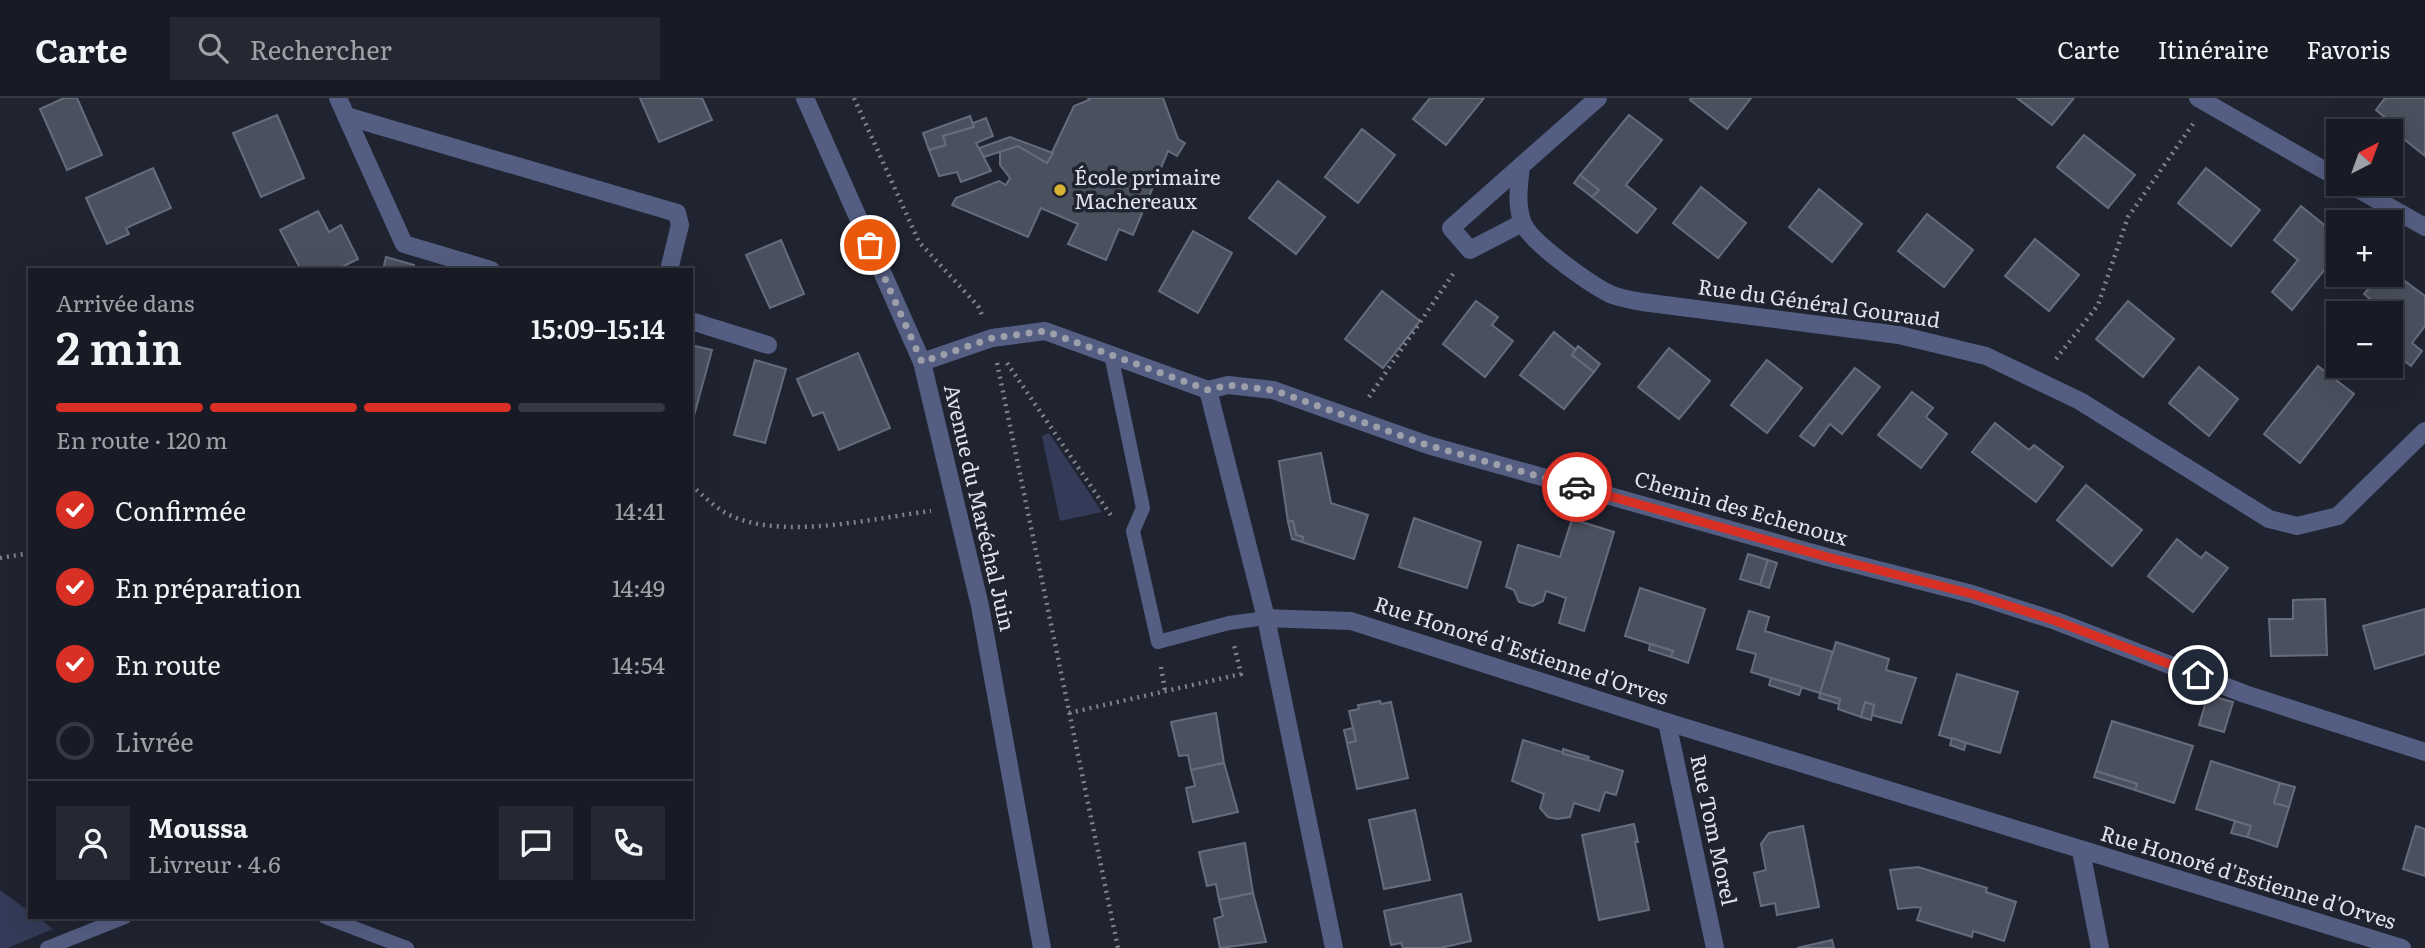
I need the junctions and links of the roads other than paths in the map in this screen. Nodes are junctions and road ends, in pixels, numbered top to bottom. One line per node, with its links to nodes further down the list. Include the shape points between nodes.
1 (338, 98): 5 (street)
2 (805, 98): 16 (street, Avenue du Maréchal Juin)
3 (1598, 98): 6 (street)
4 (2203, 101): 7 (street)
5 (346, 116): 11 (street, via 404,244); 12 (street, via 677,213 680,225)
6 (1521, 166): 9 (street, via 1518,196); 9 (street, via 1451,229 1470,250)
7 (2326, 171)
8 (2369, 196): 10 (street)
9 (1522, 223): 18 (street, Rue du Général Gouraud, via 1557,258 1611,294 1939,342 1986,356 2080,401 2247,507 2297,526 2338,516)
10 (2425, 227)
11 (484, 268)
12 (669, 268)
13 (693, 322): 14 (street)
14 (768, 345)
15 (1111, 355): 16 (street, Chemin des Echenoux, via 1045,331 992,338); 17 (street, Chemin des Echenoux); 19 (lane, via 1143,508 1133,531 1158,642)
16 (922, 362): 27 (street, Avenue du Maréchal Juin, via 980,606)
17 (1208, 390): 19 (street); 21 (street, Chemin des Echenoux, via 1228,385 1273,390 1427,445 1972,594 2056,621 2245,694)
18 (2425, 431)
19 (1266, 618): 20 (street, Rue Honoré d'Estienne d'Orves, via 1351,621); 28 (street)
20 (1667, 722): 22 (street, Rue Honoré d'Estienne d'Orves); 29 (street, Rue Tom Morel)
21 (2425, 752)
22 (2081, 850): 30 (street, Rue Honoré d'Estienne d'Orves); 31 (street, Rue Honoré d'Estienne d'Orves)
23 (120, 919): 25 (lane)
24 (330, 919): 26 (lane)
25 (47, 948)
26 (407, 948)
27 (1042, 948)
28 (1334, 948)
29 (1715, 948)
30 (2100, 948)
31 (2402, 948)

